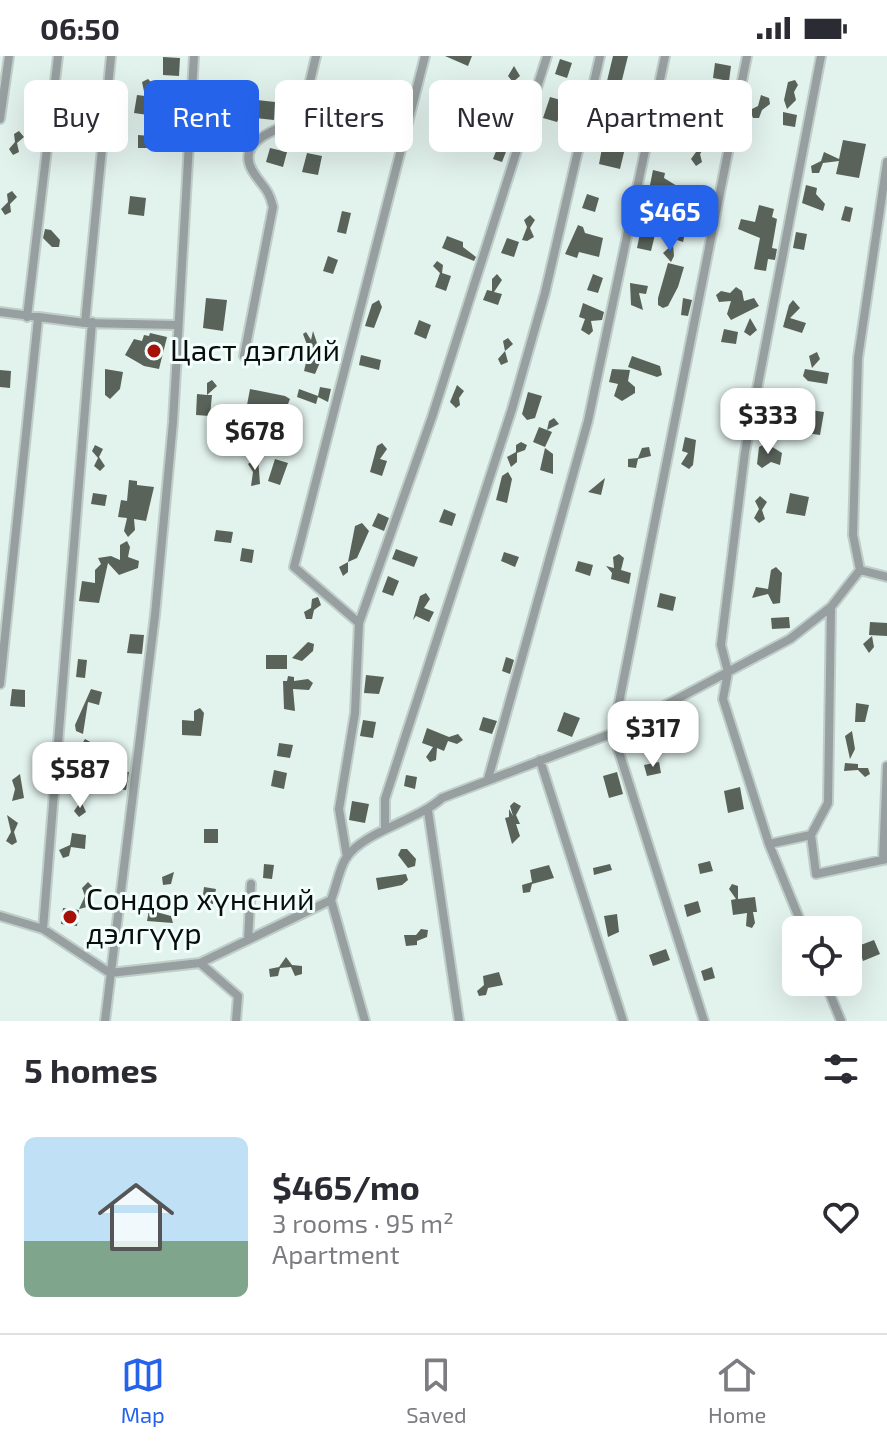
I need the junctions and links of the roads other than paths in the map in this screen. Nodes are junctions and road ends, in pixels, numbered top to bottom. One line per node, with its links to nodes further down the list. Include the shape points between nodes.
1 (9, 56): 12 (street)
2 (58, 56): 15 (street)
3 (111, 56): 17 (street)
4 (194, 56): 18 (street)
5 (316, 56): 19 (street, via 301,119 259,136 249,151 250,168 269,189 273,207)
6 (425, 56): 23 (street, via 294,567)
7 (547, 56): 23 (street)
8 (600, 56): 31 (street, via 545,293 385,799)
9 (665, 56): 29 (street, via 588,421)
10 (747, 56): 26 (street)
11 (821, 56): 24 (street, via 745,452 721,645)
12 (0, 119)
13 (887, 162): 20 (street, via 858,358 853,535)
14 (0, 312): 15 (street)
15 (27, 317): 16 (street)
16 (38, 319): 17 (street); 25 (street)
17 (88, 323): 18 (street); 40 (street)
18 (176, 325): 43 (street, via 173,422 155,615)
19 (244, 356)
20 (860, 570): 21 (street); 22 (street)
21 (887, 577)
22 (831, 607): 24 (street, via 790,639); 32 (street, via 828,803)
23 (359, 623): 34 (street, via 355,713 339,809)
24 (728, 672): 26 (street); 33 (street, via 723,699)
25 (0, 684)
26 (613, 733): 27 (street); 50 (street)
27 (540, 760): 29 (street); 49 (street)
28 (887, 766): 35 (street)
29 (488, 779): 30 (street, via 442,798)
30 (428, 811): 31 (street); 48 (street)
31 (385, 829): 34 (street)
32 (811, 835): 33 (street); 35 (street, via 816,874)
33 (769, 844): 39 (street)
34 (347, 857): 37 (street)
35 (885, 860)
36 (251, 884): 41 (street)
37 (331, 900): 41 (street); 47 (street)
38 (0, 916): 40 (street)
39 (798, 916)
40 (43, 929): 43 (street)
41 (248, 940): 42 (street)
42 (200, 963): 43 (street); 46 (street, via 238,996)
43 (110, 973): 45 (street)
44 (831, 996): 51 (street)
45 (105, 1021)
46 (236, 1021)
47 (365, 1021)
48 (459, 1021)
49 (623, 1021)
50 (704, 1021)
51 (841, 1021)

